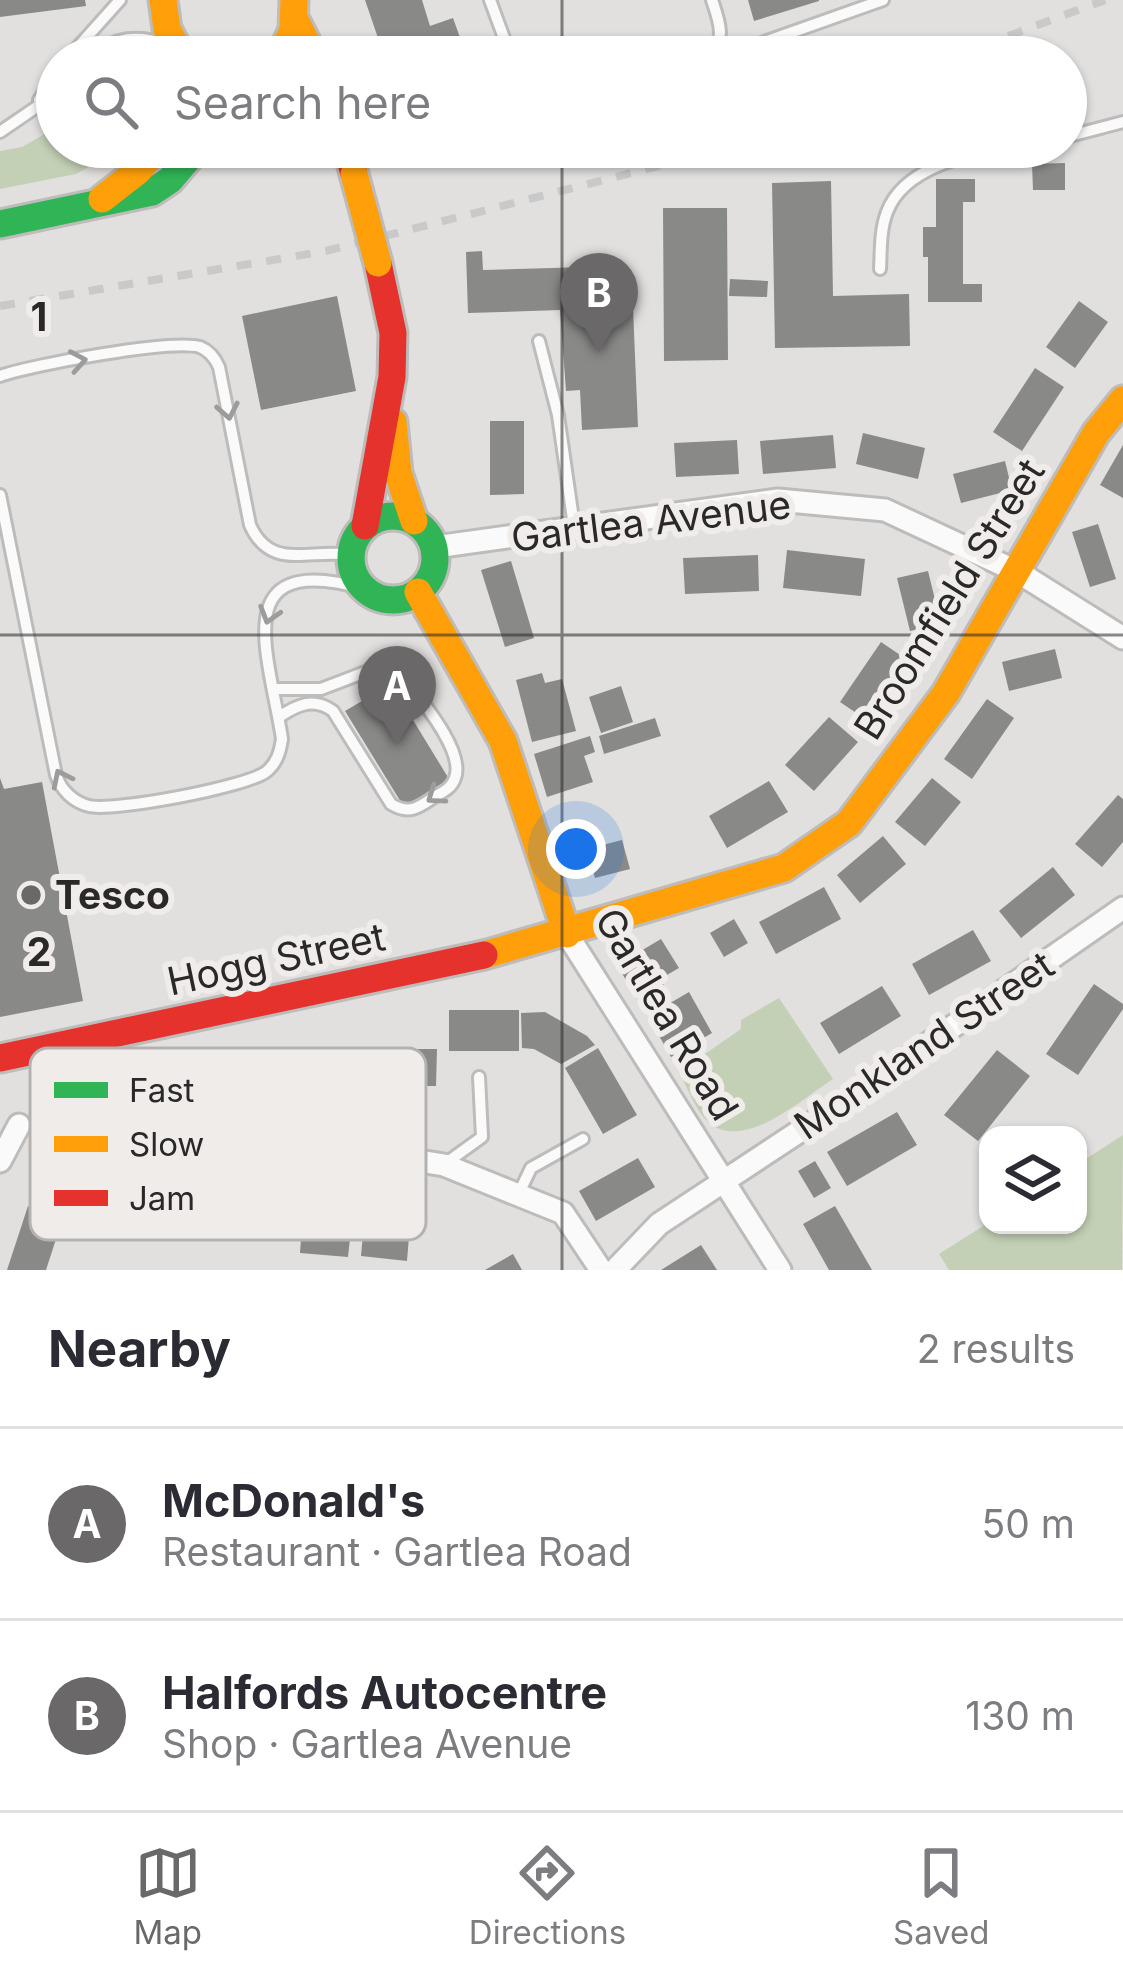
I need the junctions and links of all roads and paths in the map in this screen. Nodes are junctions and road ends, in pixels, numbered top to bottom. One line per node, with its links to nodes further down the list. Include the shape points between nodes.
1 (120, 0): 7 (lane)
2 (163, 0): 8 (street)
3 (490, 0): 11 (lane)
4 (712, 0): 12 (lane)
5 (884, 0): 13 (lane)
6 (296, 6): 9 (street); 10 (street)
7 (88, 36)
8 (173, 36)
9 (291, 36)
10 (307, 36)
11 (503, 36)
12 (721, 36)
13 (782, 36)
14 (36, 105): 15 (lane)
15 (34, 108): 18 (lane)
16 (1123, 122): 17 (lane)
17 (1087, 131)
18 (0, 132)
19 (139, 168): 23 (street)
20 (180, 168): 23 (street, via 152,192)
21 (352, 168): 28 (street, bridge, via 393,333)
22 (932, 168): 25 (lane, via 888,210)
23 (96, 203): 24 (street)
24 (0, 224)
25 (880, 269)
26 (538, 341): 33 (lane, via 559,416)
27 (0, 376): 35 (lane, one-way to 35, via 157,347 200,347 220,367 257,541 280,555)
28 (391, 386): 31 (street, via 398,473); 32 (street)
29 (1123, 400): 36 (street, Broomfield Street)
30 (0, 495): 41 (lane, one-way to 30, via 280,754 249,781 94,808 75,800 59,785 51,756)
31 (414, 521): 32 (street, via 397,516); 34 (street)
32 (365, 526): 35 (street)
33 (574, 528): 34 (street, Gartlea Avenue); 36 (street, Gartlea Avenue, via 778,500 885,511)
34 (435, 548): 38 (street, via 430,579)
35 (351, 555): 37 (street)
36 (1018, 572): 39 (street, Gartlea Avenue); 43 (street, Broomfield Street, via 946,693 849,823 784,868)
37 (365, 589): 38 (street, via 395,600); 40 (lane, one-way to 40, via 303,580 279,590 266,609 263,638)
38 (418, 592): 43 (street, Gartlea Road, via 502,741)
39 (1123, 638)
40 (273, 689): 41 (lane); 41 (lane, one-way to 41, via 321,689 376,668 398,669 454,748 458,771 451,786 417,809 398,809 333,711 307,703)
41 (279, 717)
42 (1123, 908): 53 (street, Monkland Street)
43 (567, 934): 44 (street, Hogg Street); 53 (street, Gartlea Road)
44 (46, 1048)
45 (30, 1051): 46 (street, Hogg Street)
46 (0, 1058)
47 (478, 1077): 52 (lane, via 482,1137)
48 (19, 1124): 50 (street)
49 (583, 1139): 54 (lane, via 531,1168)
50 (0, 1161)
51 (426, 1162): 52 (street)
52 (444, 1165): 54 (street)
53 (724, 1180): 56 (street, Monkland Street, via 659,1224); 57 (street, Gartlea Road)
54 (518, 1195): 55 (street, via 563,1213)
55 (601, 1270)
56 (615, 1270)
57 (780, 1270)

